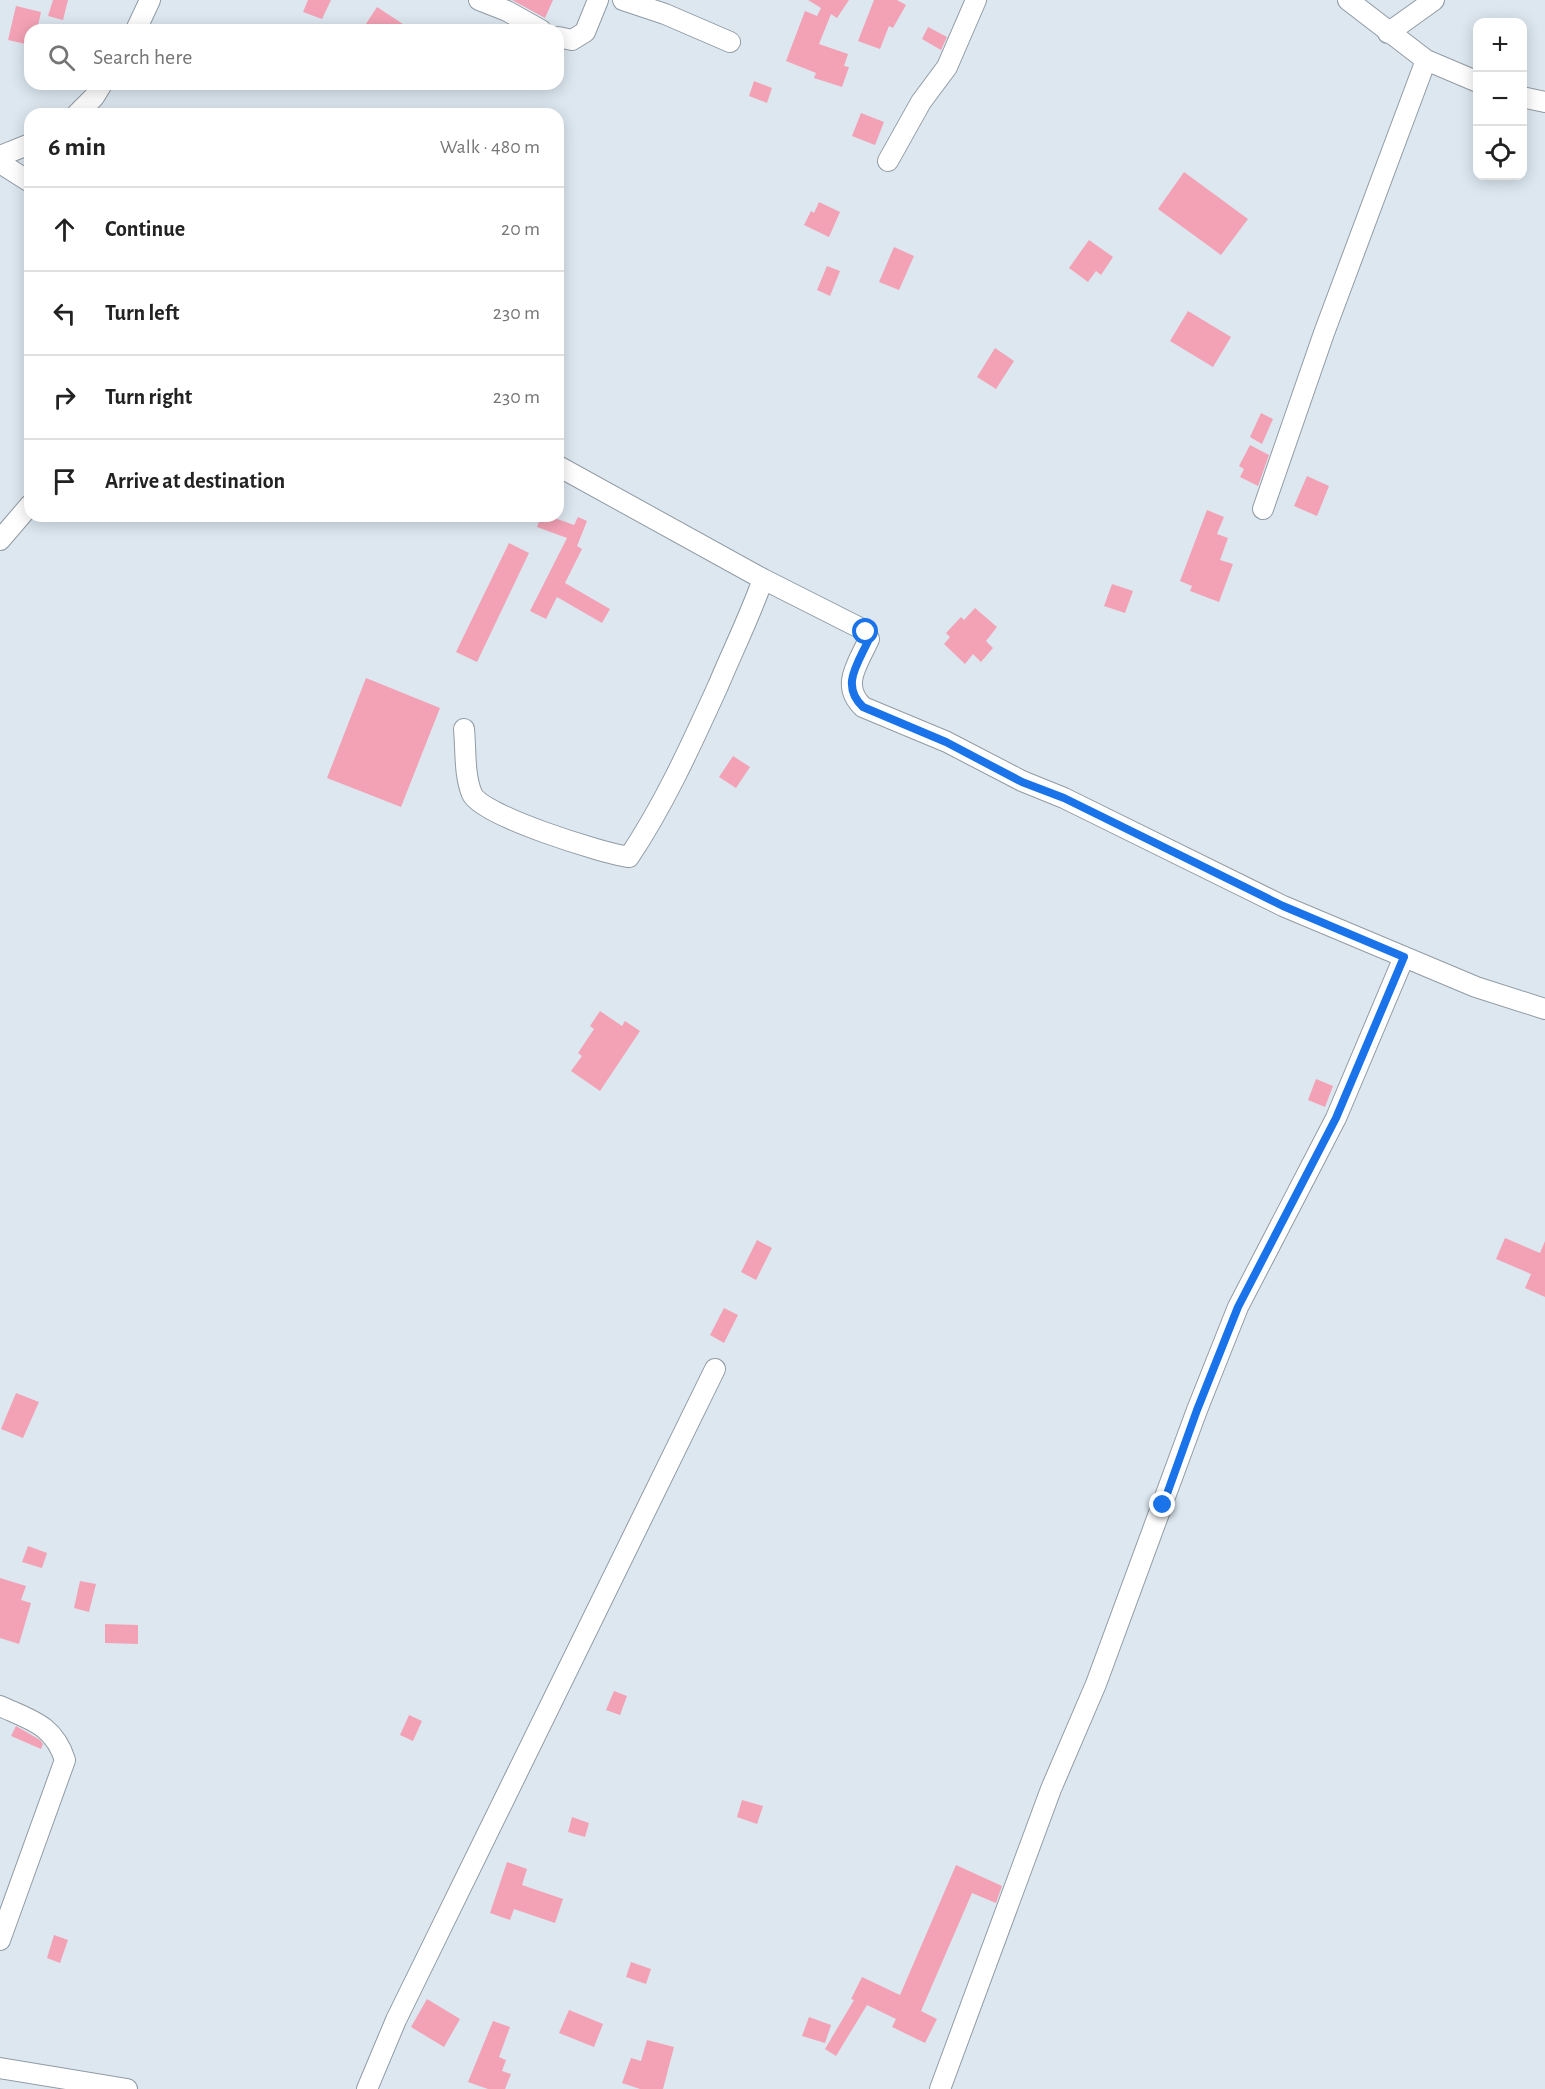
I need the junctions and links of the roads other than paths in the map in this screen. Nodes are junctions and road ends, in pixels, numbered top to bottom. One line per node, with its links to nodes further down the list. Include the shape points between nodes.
1 (150, 0): 8 (street)
2 (479, 0): 9 (street)
3 (598, 0): 11 (street, via 585,32 572,40)
4 (623, 0): 12 (street)
5 (976, 0): 21 (street, via 946,68 921,102)
6 (1348, 0): 10 (street)
7 (1434, 0): 10 (street)
8 (139, 24)
9 (530, 24)
10 (1388, 33): 13 (street)
11 (564, 38)
12 (730, 42)
13 (1426, 60): 14 (street); 25 (street)
14 (1473, 80)
15 (98, 90): 18 (street)
16 (1527, 98): 17 (street)
17 (1545, 102)
18 (82, 108)
19 (24, 146): 20 (street)
20 (0, 156)
21 (888, 161)
22 (0, 164): 23 (street)
23 (24, 178)
24 (564, 469): 28 (street)
25 (1263, 509)
26 (24, 512): 27 (street)
27 (0, 540)
28 (763, 579): 29 (street, via 746,626 688,752 650,826 629,857 602,853 489,810 473,795); 30 (street, via 866,632 869,639 850,688 863,707 957,747 1283,906)
29 (464, 729)
30 (1404, 957): 31 (street, via 1476,987); 39 (street, via 1336,1118 1234,1318 1096,1684 1051,1789)
31 (1545, 1009)
32 (715, 1369): 38 (street, via 396,2020)
33 (0, 1706): 34 (street, via 42,1726 60,1742 65,1760)
34 (0, 1940)
35 (0, 2068): 36 (street)
36 (78, 2086): 37 (street)
37 (127, 2089)
38 (367, 2089)
39 (940, 2089)

